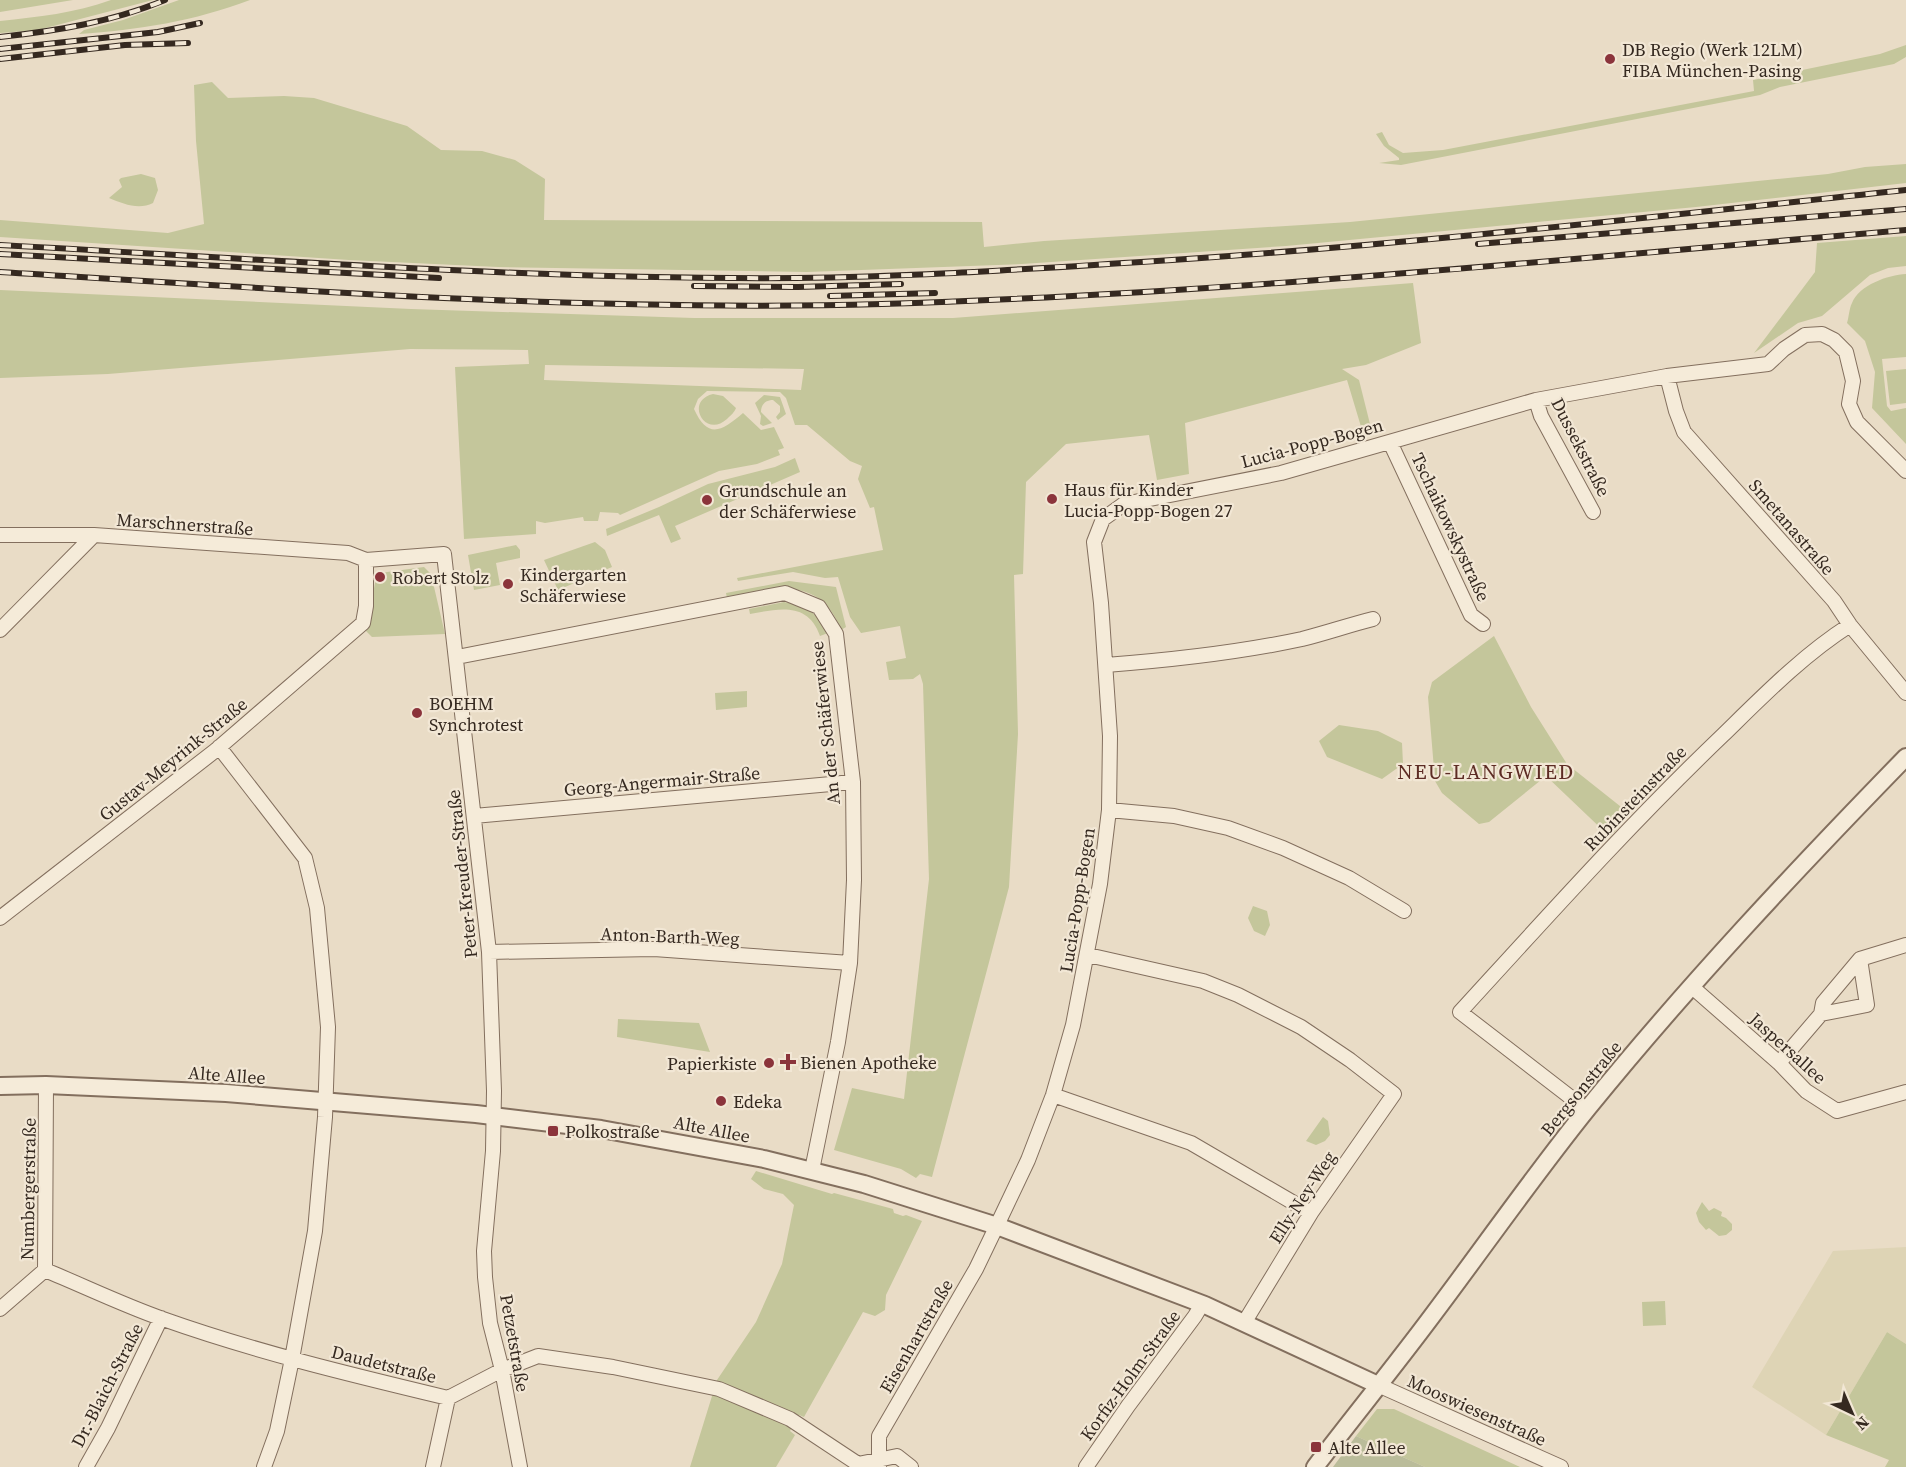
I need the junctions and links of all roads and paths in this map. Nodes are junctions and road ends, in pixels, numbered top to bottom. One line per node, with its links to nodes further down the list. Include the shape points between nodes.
1 (1667, 376): 2 (street, Lucia-Popp-Bogen); 4 (street, Lucia-Popp-Bogen, via 1768,364 1805,335 1822,334 1846,352 1853,381 1849,404 1857,422); 11 (street, Smetanastraße, via 1684,432)
2 (1536, 400): 3 (street, Lucia-Popp-Bogen); 5 (street, Dussekstraße)
3 (1390, 442): 10 (street, Tschaikowskystraße, via 1471,615); 15 (street, Lucia-Popp-Bogen, via 1281,473 1124,504 1103,519 1094,542)
4 (1906, 471)
5 (1593, 512)
6 (0, 535): 7 (street, Marschnerstraße)
7 (94, 535): 8 (street, Marschnerstraße, via 348,553); 13 (street)
8 (366, 560): 12 (street, Marschnerstraße, via 444,554); 17 (street, Gustav-Meyrink-Straße, via 363,623)
9 (1373, 619): 15 (street, via 1247,649)
10 (1483, 624)
11 (1850, 625): 16 (street, Smetanastraße); 37 (street, Rubinsteinstraße, via 1824,642 1697,760 1460,1012)
12 (453, 629): 14 (street, Peter-Kreuder-Straße)
13 (0, 630)
14 (457, 657): 19 (street, An der Schäferwiese, via 785,593 819,607 836,634); 21 (street, Peter-Kreuder-Straße)
15 (1106, 665): 20 (street, Lucia-Popp-Bogen)
16 (1906, 693)
17 (219, 747): 23 (street, Gustav-Meyrink-Straße); 36 (street, via 305,858 323,955 328,1027)
18 (1906, 757): 29 (street, Bergsonstraße)
19 (853, 782): 21 (street, Georg-Angermair-Straße); 28 (street, An der Schäferwiese)
20 (1109, 810): 22 (street, via 1173,816 1284,848 1349,878); 26 (street, Lucia-Popp-Bogen)
21 (474, 816): 25 (street, Peter-Kreuder-Straße)
22 (1404, 911)
23 (0, 918)
24 (1906, 945): 27 (street)
25 (489, 952): 28 (street, Anton-Barth-Weg, via 655,950); 38 (street, Peter-Kreuder-Straße)
26 (1088, 955): 35 (street, Lucia-Popp-Bogen); 40 (street, Elly-Ney-Weg, via 1203,981 1238,995 1301,1027 1394,1094)
27 (1860, 959): 30 (street, via 1822,1003); 30 (street, via 1867,1005)
28 (850, 963): 39 (street, An der Schäferwiese)
29 (1691, 986): 31 (street, Jaspersallee); 37 (street, Bergsonstraße)
30 (1821, 1014): 31 (street)
31 (1779, 1063): 34 (street, Jaspersallee, via 1806,1091 1837,1110)
32 (46, 1085): 33 (street, Alte Allee); 36 (street, Alte Allee); 42 (street, Numbergerstraße)
33 (0, 1086)
34 (1906, 1092)
35 (1053, 1095): 40 (street, via 1191,1143); 41 (street, Lucia-Popp-Bogen)
36 (325, 1102): 38 (street, Alte Allee); 47 (street, via 315,1231)
37 (1587, 1110): 49 (street, Bergsonstraße)
38 (494, 1116): 39 (street, Alte Allee, via 601,1129); 48 (street, Petzetstraße, via 484,1251 490,1323)
39 (812, 1170): 41 (street, Alte Allee)
40 (1311, 1213): 46 (street, Elly-Ney-Weg)
41 (997, 1226): 43 (street, Alte Allee); 51 (street, Eisenhartstraße, via 879,1437)
42 (45, 1270): 44 (street, Numbergerstraße); 45 (street, Daudetstraße)
43 (1202, 1304): 46 (street, Alte Allee); 57 (street, Korfiz-Holm-Straße)
44 (0, 1309)
45 (161, 1318): 47 (street, Daudetstraße); 52 (street, Dr.-Blaich-Straße)
46 (1244, 1323): 49 (street, Alte Allee)
47 (292, 1359): 50 (street, Daudetstraße); 53 (street, via 277,1431)
48 (502, 1370): 50 (street, Daudetstraße); 51 (street, Daudetstraße, via 538,1356 719,1389 790,1419 858,1464); 55 (street, Petzetstraße)
49 (1378, 1385): 58 (street, Bergsonstraße); 59 (street, Mooswiesenstraße)
50 (448, 1398): 54 (street)
51 (879, 1463): 56 (street, Daudetstraße, via 897,1456)
52 (86, 1467)
53 (264, 1467)
54 (433, 1467)
55 (520, 1467)
56 (911, 1467)
57 (1086, 1467)
58 (1315, 1467)
59 (1561, 1467)

